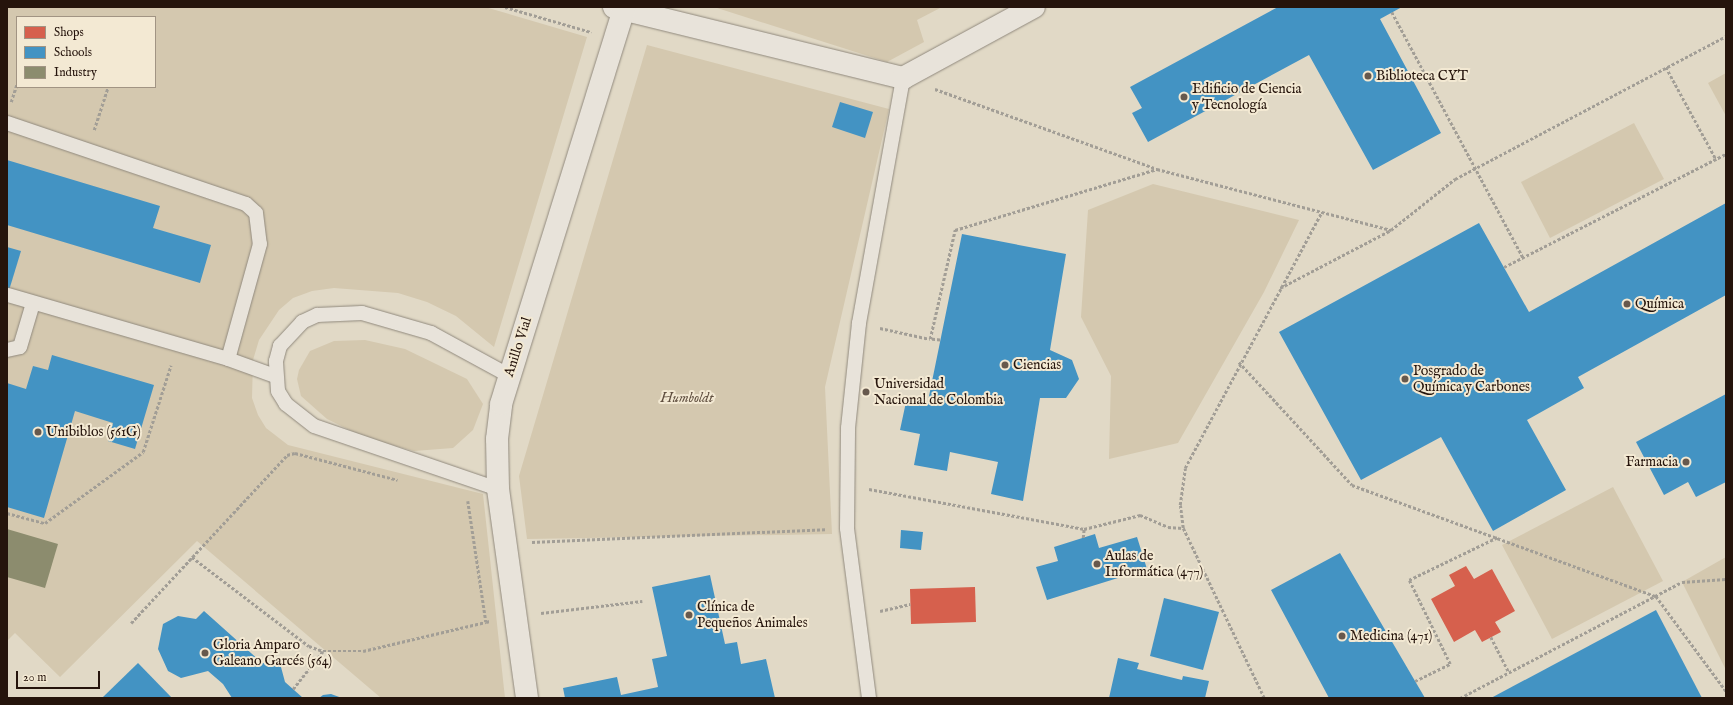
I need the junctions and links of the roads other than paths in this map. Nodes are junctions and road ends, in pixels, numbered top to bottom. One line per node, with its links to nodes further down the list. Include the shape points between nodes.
1 (1034, 7): 3 (street)
2 (621, 8): 3 (street); 9 (street, Anillo Vial, via 616,39)
3 (903, 78): 13 (lane, via 860,323 846,484 847,528 856,617)
4 (7, 123): 8 (lane, via 246,204 256,213 260,244)
5 (8, 295): 6 (lane)
6 (34, 303): 7 (lane, via 20,347); 8 (lane)
7 (7, 350)
8 (228, 359): 10 (lane)
9 (508, 375): 10 (lane, via 409,324 362,313 340,313 318,315 302,322 289,334 280,346); 11 (street, Anillo Vial, via 497,439)
10 (275, 376): 11 (lane, via 286,404 314,426)
11 (498, 489): 12 (street, Anillo Vial)
12 (527, 698)
13 (869, 698)

